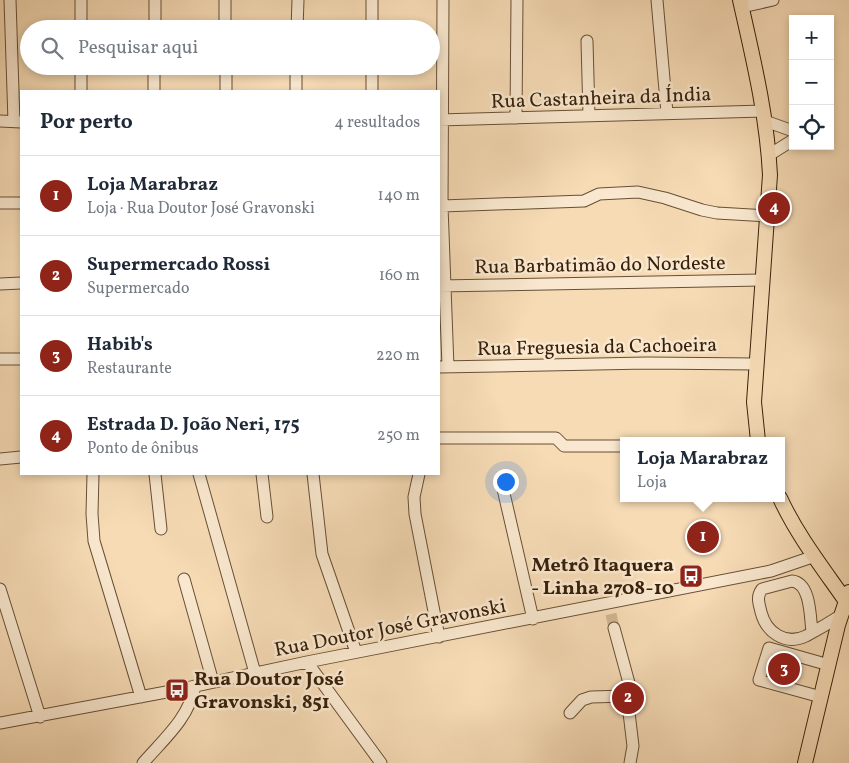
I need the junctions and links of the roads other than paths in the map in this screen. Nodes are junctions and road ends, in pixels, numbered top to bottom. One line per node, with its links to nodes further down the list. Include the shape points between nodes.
1 (10, 0): 34 (street)
2 (81, 0): 12 (street)
3 (155, 0): 13 (street)
4 (225, 0): 14 (street)
5 (298, 0): 15 (street)
6 (372, 0): 16 (street)
7 (443, 0): 32 (street)
8 (516, 0): 31 (street)
9 (657, 0): 28 (street)
10 (773, 0): 11 (street)
11 (741, 3): 30 (main road)
12 (81, 20)
13 (155, 20)
14 (226, 20)
15 (297, 20)
16 (372, 20)
17 (587, 41): 29 (street)
18 (81, 75): 23 (street)
19 (154, 75): 24 (street)
20 (226, 75): 25 (street)
21 (296, 75): 26 (street)
22 (372, 75): 27 (street)
23 (81, 90)
24 (154, 90)
25 (226, 90)
26 (296, 90)
27 (372, 90)
28 (667, 114): 29 (street, Rua Castanheira da Índia); 30 (street, Rua Castanheira da Índia)
29 (589, 116): 31 (street, Rua Castanheira da Índia)
30 (765, 116): 35 (street); 37 (main road)
31 (516, 118): 32 (street, Rua Castanheira da Índia)
32 (441, 120): 38 (street)
33 (0, 121): 34 (street)
34 (18, 122)
35 (789, 129)
36 (789, 142): 37 (street)
37 (769, 155): 41 (main road)
38 (441, 202): 41 (street, via 584,201 599,194 638,192 717,213); 45 (street)
39 (0, 203): 40 (street)
40 (20, 203)
41 (768, 216): 42 (main road)
42 (761, 280): 45 (street, Rua Barbatimão do Nordeste); 48 (main road)
43 (20, 283): 44 (street)
44 (0, 284)
45 (442, 286): 49 (street)
46 (0, 359): 47 (street)
47 (20, 359)
48 (756, 364): 49 (street, Rua Freguesia da Cachoeira); 50 (main road, via 754,402)
49 (444, 367)
50 (758, 437)
51 (440, 438): 52 (street, via 556,438 564,446)
52 (620, 446)
53 (20, 457): 54 (street)
54 (0, 459)
55 (93, 475): 81 (street, via 94,541)
56 (155, 475): 64 (street)
57 (199, 475): 77 (street)
58 (262, 475): 63 (street)
59 (313, 475): 74 (street, via 322,554)
60 (418, 475): 73 (street, via 415,514)
61 (502, 489): 70 (street)
62 (782, 502): 65 (main road)
63 (267, 517)
64 (161, 529)
65 (814, 556): 68 (main road); 70 (street, Rua Doutor José Gravonski, via 771,571 610,609)
66 (184, 579): 78 (street)
67 (0, 589): 84 (street)
68 (848, 598): 69 (main road)
69 (840, 616): 72 (street); 76 (main road)
70 (533, 619): 73 (street, Rua Doutor José Gravonski)
71 (614, 628): 80 (street, via 629,682)
72 (812, 632): 72 (street, via 792,639 773,634 762,616 759,593 766,588 796,582 805,590)
73 (439, 637): 74 (street, Rua Doutor José Gravonski)
74 (356, 652): 75 (street, Rua Doutor José Gravonski)
75 (307, 662): 77 (street, Rua Doutor José Gravonski); 87 (street)
76 (829, 665): 82 (main road); 82 (street, via 769,648 759,680)
77 (255, 673): 78 (street, Rua Doutor José Gravonski)
78 (213, 682): 79 (street, Rua Doutor José Gravonski)
79 (195, 686): 81 (street, Rua Doutor José Gravonski); 86 (street, via 190,706 181,720)
80 (626, 696): 83 (street, via 591,697 582,700); 88 (street, via 633,746)
81 (141, 697): 84 (street, Rua Doutor José Gravonski)
82 (821, 697): 89 (main road)
83 (570, 713)
84 (40, 717): 85 (street, Rua Doutor José Gravonski)
85 (0, 723)
86 (143, 763)
87 (382, 763)
88 (630, 763)
89 (805, 763)

